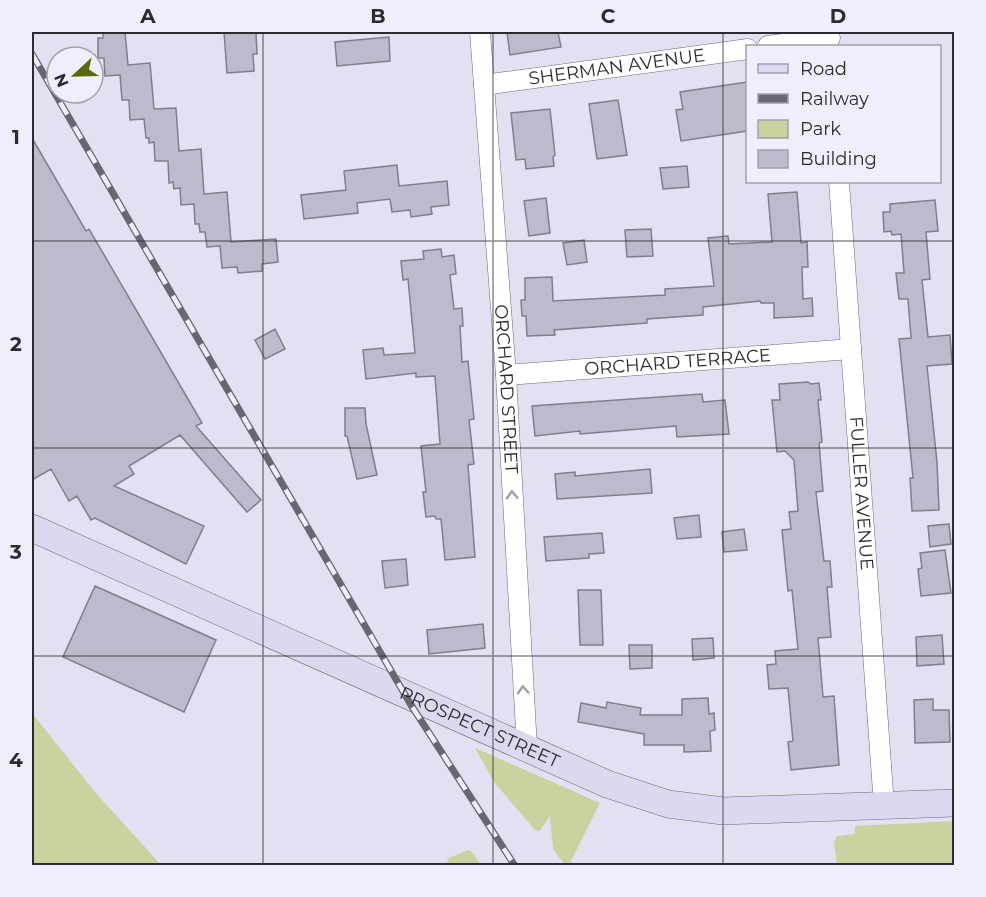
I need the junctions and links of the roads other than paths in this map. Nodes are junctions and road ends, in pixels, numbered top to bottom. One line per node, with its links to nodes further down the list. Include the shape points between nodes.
1 (480, 32): 5 (street, ORCHARD STREET)
2 (830, 39): 3 (street)
3 (777, 45)
4 (746, 49): 5 (street, SHERMAN AVENUE)
5 (484, 85): 8 (street, ORCHARD STREET)
6 (839, 183): 7 (street, FULLER AVENUE)
7 (851, 349): 8 (street, ORCHARD TERRACE); 12 (street, FULLER AVENUE)
8 (506, 375): 10 (street, ORCHARD STREET, one-way to 8)
9 (32, 528): 10 (main road, PROSPECT STREET)
10 (527, 748): 12 (main road, PROSPECT STREET, via 627,792 690,808 744,812)
11 (954, 803): 12 (main road, PROSPECT STREET)
12 (884, 806)

